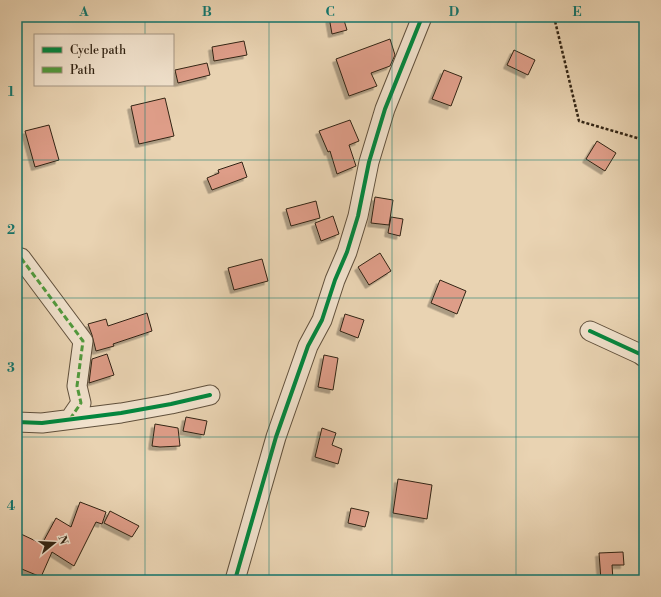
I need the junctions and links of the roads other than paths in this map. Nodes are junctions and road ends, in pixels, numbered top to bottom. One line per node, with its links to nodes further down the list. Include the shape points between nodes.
1 (422, 17): 8 (street, via 385,109 347,252 322,320 308,346 276,437)
2 (21, 258): 6 (street, via 83,341 77,386 81,403)
3 (590, 331): 4 (street)
4 (644, 357)
5 (210, 395): 6 (street, via 121,413)
6 (70, 419): 7 (street, via 42,423)
7 (17, 422)
8 (235, 580)

